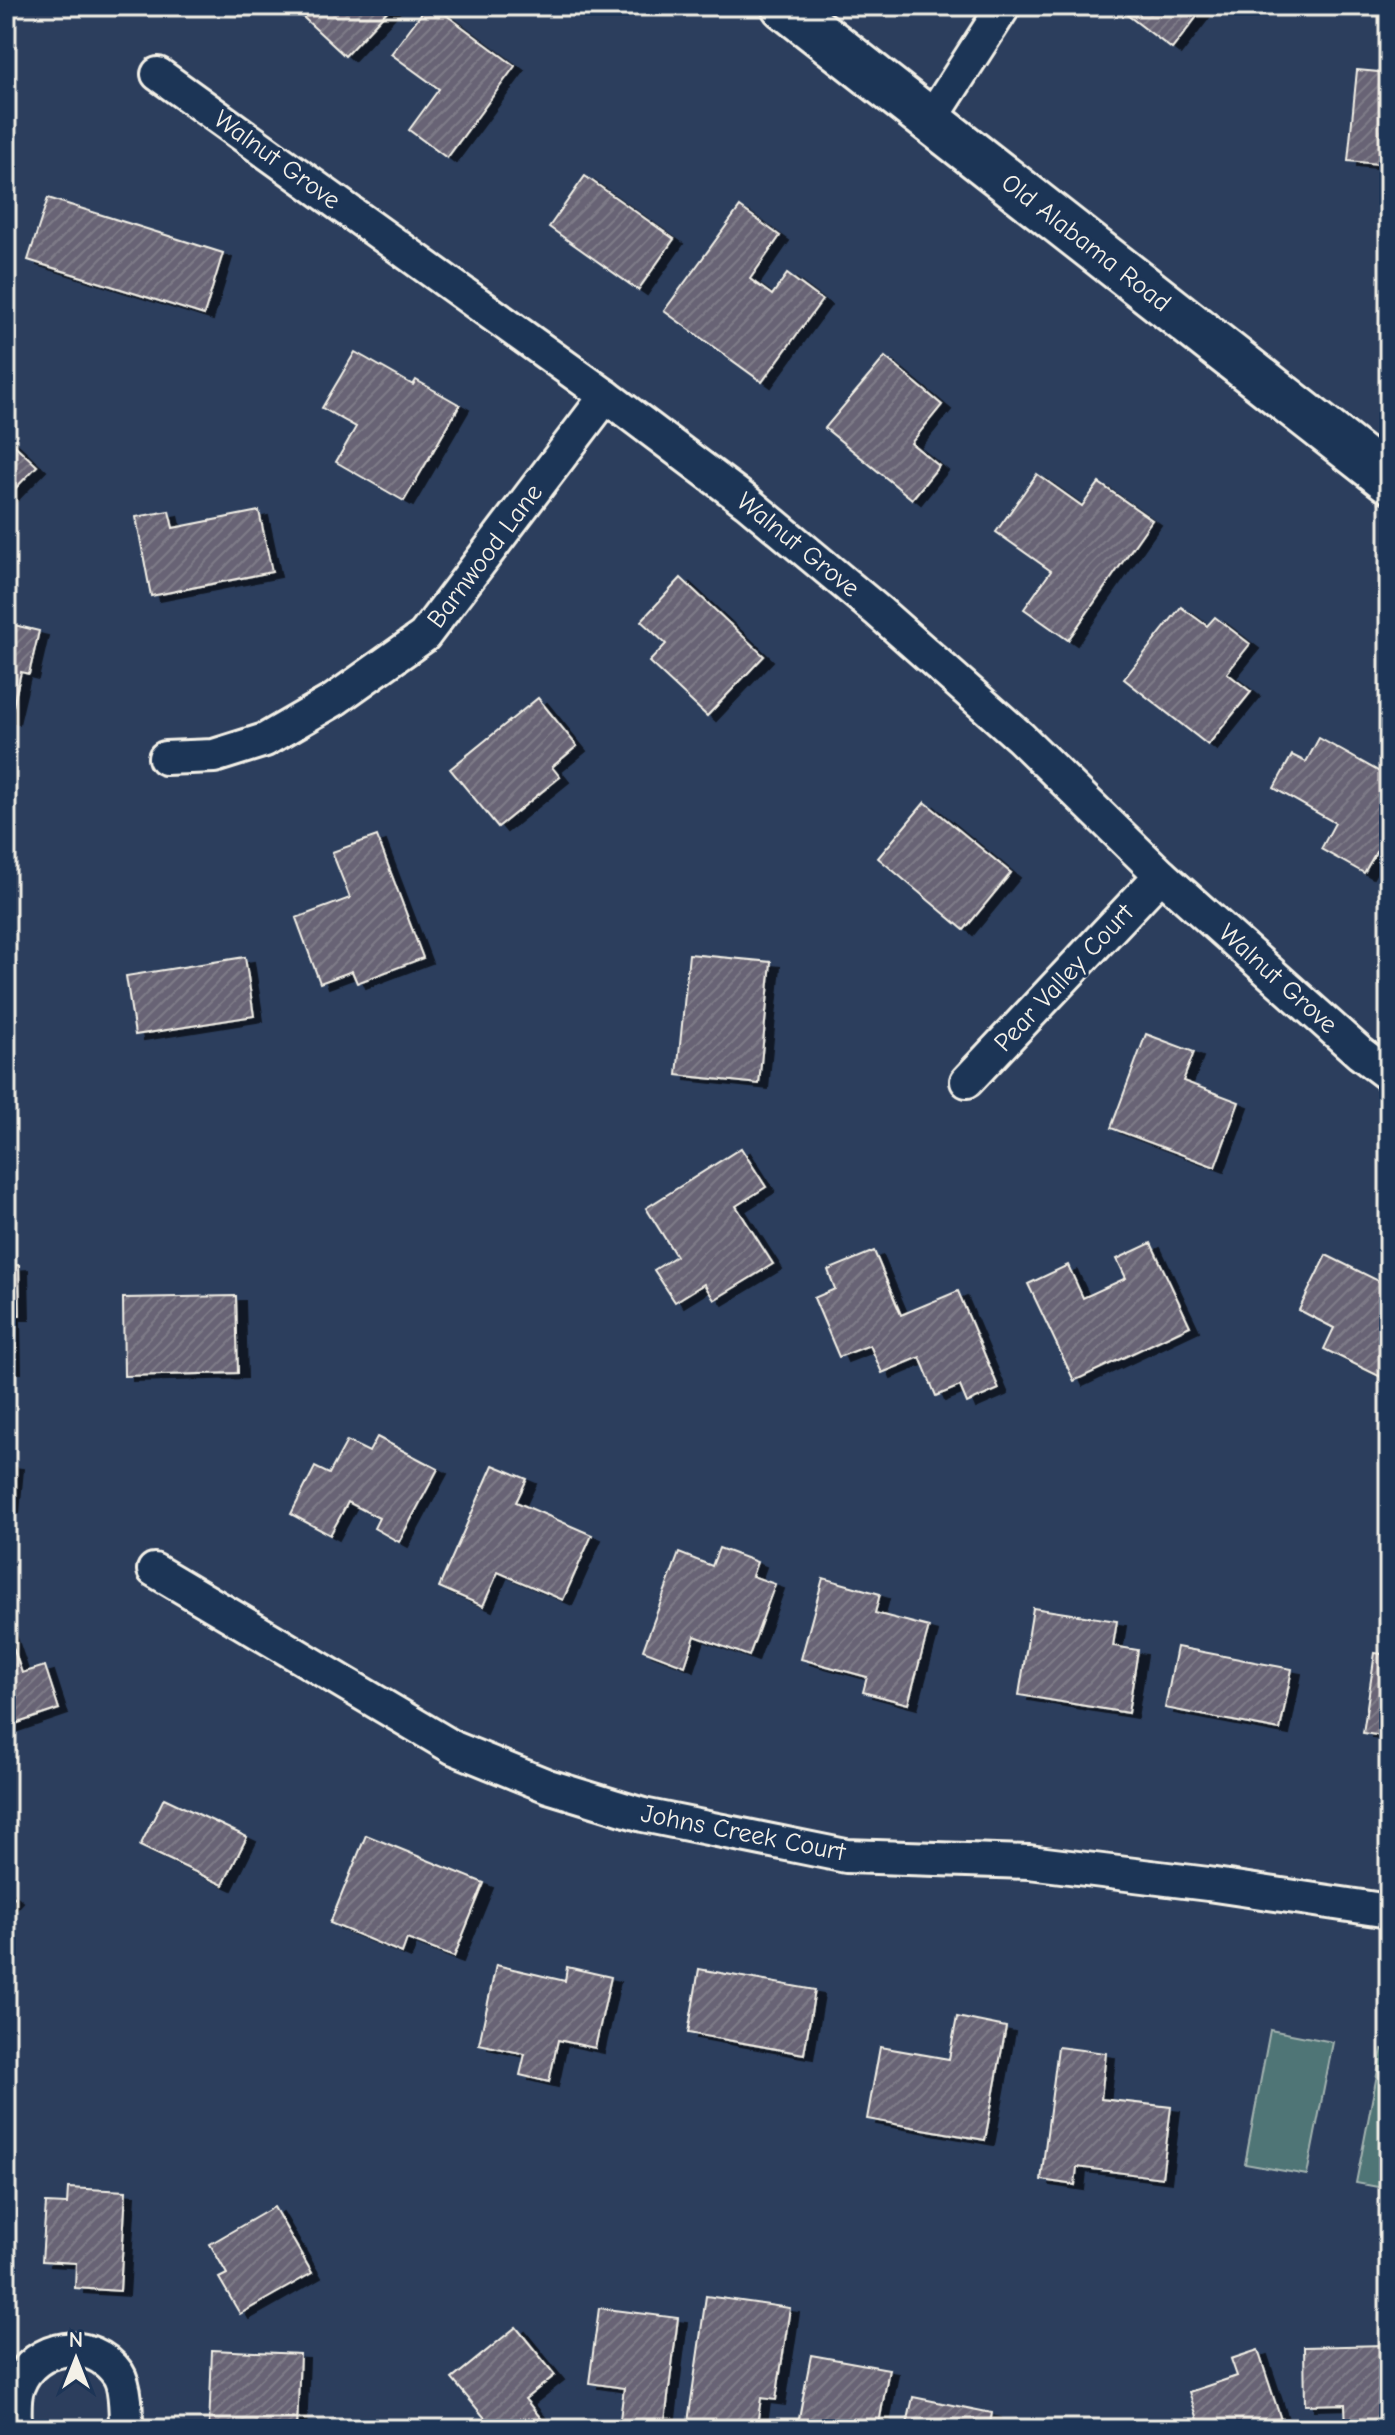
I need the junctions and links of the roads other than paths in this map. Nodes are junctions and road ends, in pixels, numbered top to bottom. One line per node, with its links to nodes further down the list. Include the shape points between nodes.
1 (784, 6): 4 (main road, Old Alabama Road)
2 (1004, 6): 4 (street)
3 (158, 74): 5 (street, Walnut Grove)
4 (930, 121): 6 (main road, Old Alabama Road)
5 (606, 396): 7 (street, Barnwood Lane, via 424,636 334,700 265,740 214,756); 8 (street, Walnut Grove, via 747,502 879,612 1020,737)
6 (1389, 480)
7 (165, 758)
8 (1161, 875): 9 (street, Walnut Grove); 10 (street, Pear Valley Court)
9 (1389, 1075)
10 (967, 1081)
11 (154, 1570): 12 (street, Johns Creek Court, via 454,1748 548,1786 643,1815 846,1856 1029,1862)
12 (1389, 1911)
13 (15, 2429): 14 (street, via 17,2388 29,2367 45,2354 66,2348 87,2351 120,2378)
14 (126, 2429)

